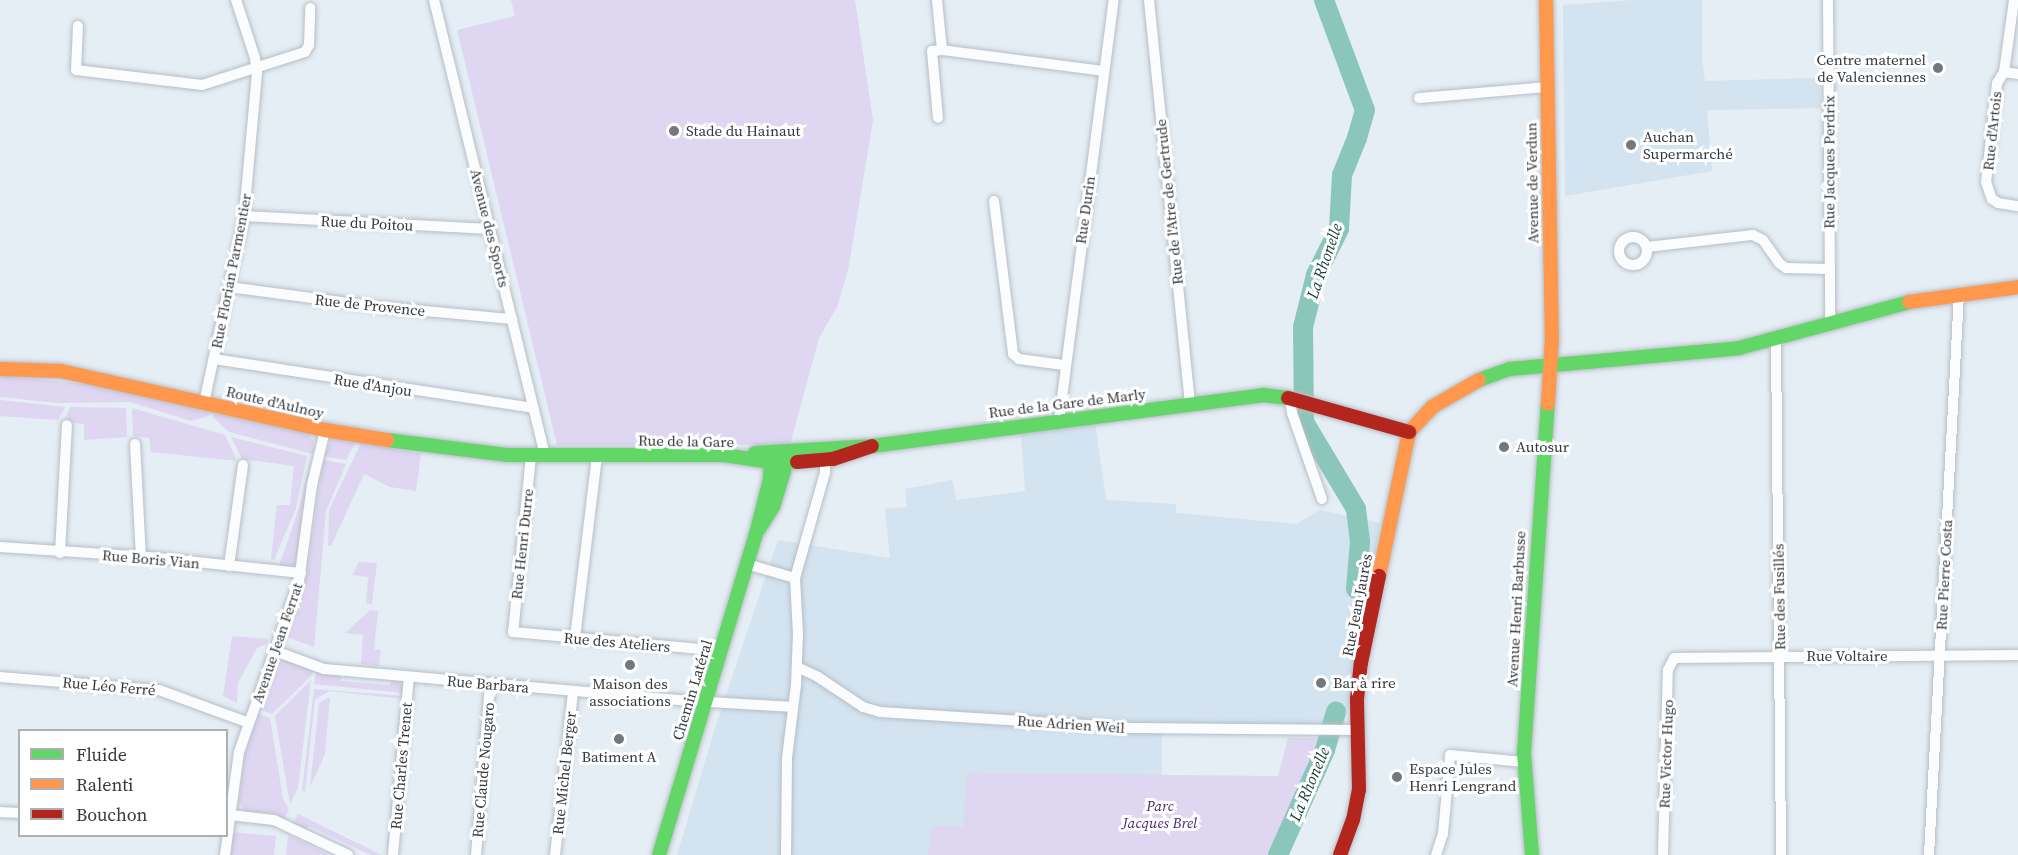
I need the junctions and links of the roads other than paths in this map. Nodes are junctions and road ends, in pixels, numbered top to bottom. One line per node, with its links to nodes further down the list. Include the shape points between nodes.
1 (236, 0): 12 (street, Rue Florian Parmentier)
2 (434, 0): 22 (street, Avenue des Sports)
3 (937, 0): 11 (street)
4 (1114, 0): 13 (street, Rue Durin)
5 (1149, 0): 37 (street, Rue de l'Atre de Gertrude)
6 (1546, 0): 16 (street, Avenue de Verdun)
7 (1828, 0): 24 (street, Rue Jacques Perdrix)
8 (2014, 0): 14 (street, Rue d'Artois)
9 (310, 8): 12 (street, via 307,50)
10 (78, 26): 12 (street, via 76,70 196,85)
11 (942, 50): 13 (street); 18 (street, via 932,51)
12 (256, 67): 21 (street, Rue Florian Parmentier)
13 (1104, 71): 32 (street, Rue Durin)
14 (2004, 72): 15 (street); 20 (street, Rue d'Artois, via 1997,83 1987,187 1989,196 1998,203)
15 (2018, 74)
16 (1546, 87): 17 (street); 33 (street, Avenue de Verdun)
17 (1419, 98)
18 (938, 118)
19 (994, 201): 32 (street, via 1013,354 1019,359)
20 (2018, 206)
21 (244, 216): 22 (street, Rue du Poitou); 25 (street, Rue Florian Parmentier)
22 (490, 229): 28 (street, Avenue des Sports)
23 (1647, 247): 24 (street, via 1753,235 1786,268)
24 (1830, 269): 29 (street, Rue Jacques Perdrix)
25 (229, 287): 28 (street, Rue de Provence); 31 (street, Rue Florian Parmentier)
26 (2018, 287): 27 (street)
27 (1959, 294): 29 (street, via 1895,305); 61 (street, Rue Pierre Costa)
28 (512, 319): 38 (street, Avenue des Sports)
29 (1830, 323): 30 (street)
30 (1776, 339): 33 (street, via 1720,351); 64 (street, Rue des Fusillés)
31 (214, 359): 36 (street, Rue Florian Parmentier); 38 (street, Rue d'Anjou)
32 (1064, 365): 39 (street, Rue Durin)
33 (1551, 366): 42 (street, via 1510,369 1471,383 1432,406); 74 (street, Avenue Henri Barbusse)
34 (0, 369): 36 (street, Route d'Aulnoy, via 61,371)
35 (1293, 400): 37 (street, Rue de la Gare de Marly, via 1263,395); 42 (street, Rue de la Gare de Marly); 49 (street, via 1292,413)
36 (204, 403): 41 (street, Route d'Aulnoy)
37 (1190, 404): 39 (street, Rue de la Gare de Marly)
38 (533, 408): 45 (street, Avenue des Sports)
39 (1059, 420): 44 (street, Rue de la Gare de Marly)
40 (66, 425): 51 (street)
41 (325, 430): 45 (street, Route d'Aulnoy, via 421,446); 55 (street, Avenue Jean Ferrat, via 312,484)
42 (1409, 432): 73 (street, Rue Jean Jaurès, via 1361,663)
43 (135, 444): 52 (street)
44 (825, 454): 47 (street); 56 (street, via 825,472)
45 (538, 457): 46 (street, Rue de la Gare); 57 (street, Rue Henri Durre)
46 (597, 457): 47 (street, Rue de la Gare); 58 (street)
47 (777, 457): 53 (street, Chemin Latéral, via 771,512 756,534)
48 (243, 465): 54 (street)
49 (1322, 499)
50 (0, 548): 51 (street, Rue Boris Vian)
51 (60, 553): 52 (street, Rue Boris Vian)
52 (141, 556): 54 (street, Rue Boris Vian)
53 (747, 564): 56 (street); 60 (street, Chemin Latéral)
54 (229, 566): 55 (street, Rue Boris Vian)
55 (301, 573): 59 (street, Avenue Jean Ferrat)
56 (795, 578): 65 (street)
57 (513, 632): 58 (street, Rue des Ateliers)
58 (575, 638): 60 (street, Rue des Ateliers)
59 (274, 651): 67 (street, Rue Barbara, via 324,669); 72 (street, Avenue Jean Ferrat)
60 (720, 651): 70 (street, Chemin Latéral)
61 (1940, 655): 62 (street, Rue Voltaire); 64 (street, Rue Voltaire); 92 (street, Rue Pierre Costa)
62 (2018, 655)
63 (1676, 657): 64 (street, Rue Voltaire); 90 (street, Rue Victor Hugo, via 1668,670)
64 (1780, 657): 91 (street, Rue des Fusillés)
65 (797, 667): 71 (street); 73 (street, Rue Adrien Weil, via 863,707 880,712 1133,728)
66 (0, 677): 72 (street, Rue Léo Ferré, via 159,690)
67 (408, 677): 68 (street, Rue Barbara); 82 (street, Rue Charles Trenet)
68 (490, 684): 69 (street, Rue Barbara); 83 (street, Rue Claude Nougaro)
69 (573, 691): 70 (street, Rue Barbara); 84 (street, Rue Michel Berger)
70 (705, 702): 71 (street, Rue Barbara); 85 (street, Chemin Latéral)
71 (793, 707): 86 (street, via 787,758)
72 (249, 723): 77 (street, Avenue Jean Ferrat, via 237,758)
73 (1357, 730): 87 (street, Rue Jean Jaurès, via 1359,790)
74 (1524, 762): 88 (street, via 1450,755 1443,834); 89 (street, Avenue Henri Barbusse)
75 (0, 812): 76 (street)
76 (18, 813)
77 (230, 815): 78 (street, Avenue Jean Ferrat); 81 (street, via 274,820)
78 (228, 825)
79 (226, 837): 80 (street, Avenue Jean Ferrat)
80 (225, 855)
81 (348, 855)
82 (393, 855)
83 (477, 855)
84 (555, 855)
85 (659, 855)
86 (786, 855)
87 (1340, 855)
88 (1436, 855)
89 (1532, 855)
90 (1663, 855)
91 (1781, 855)
92 (1929, 855)

